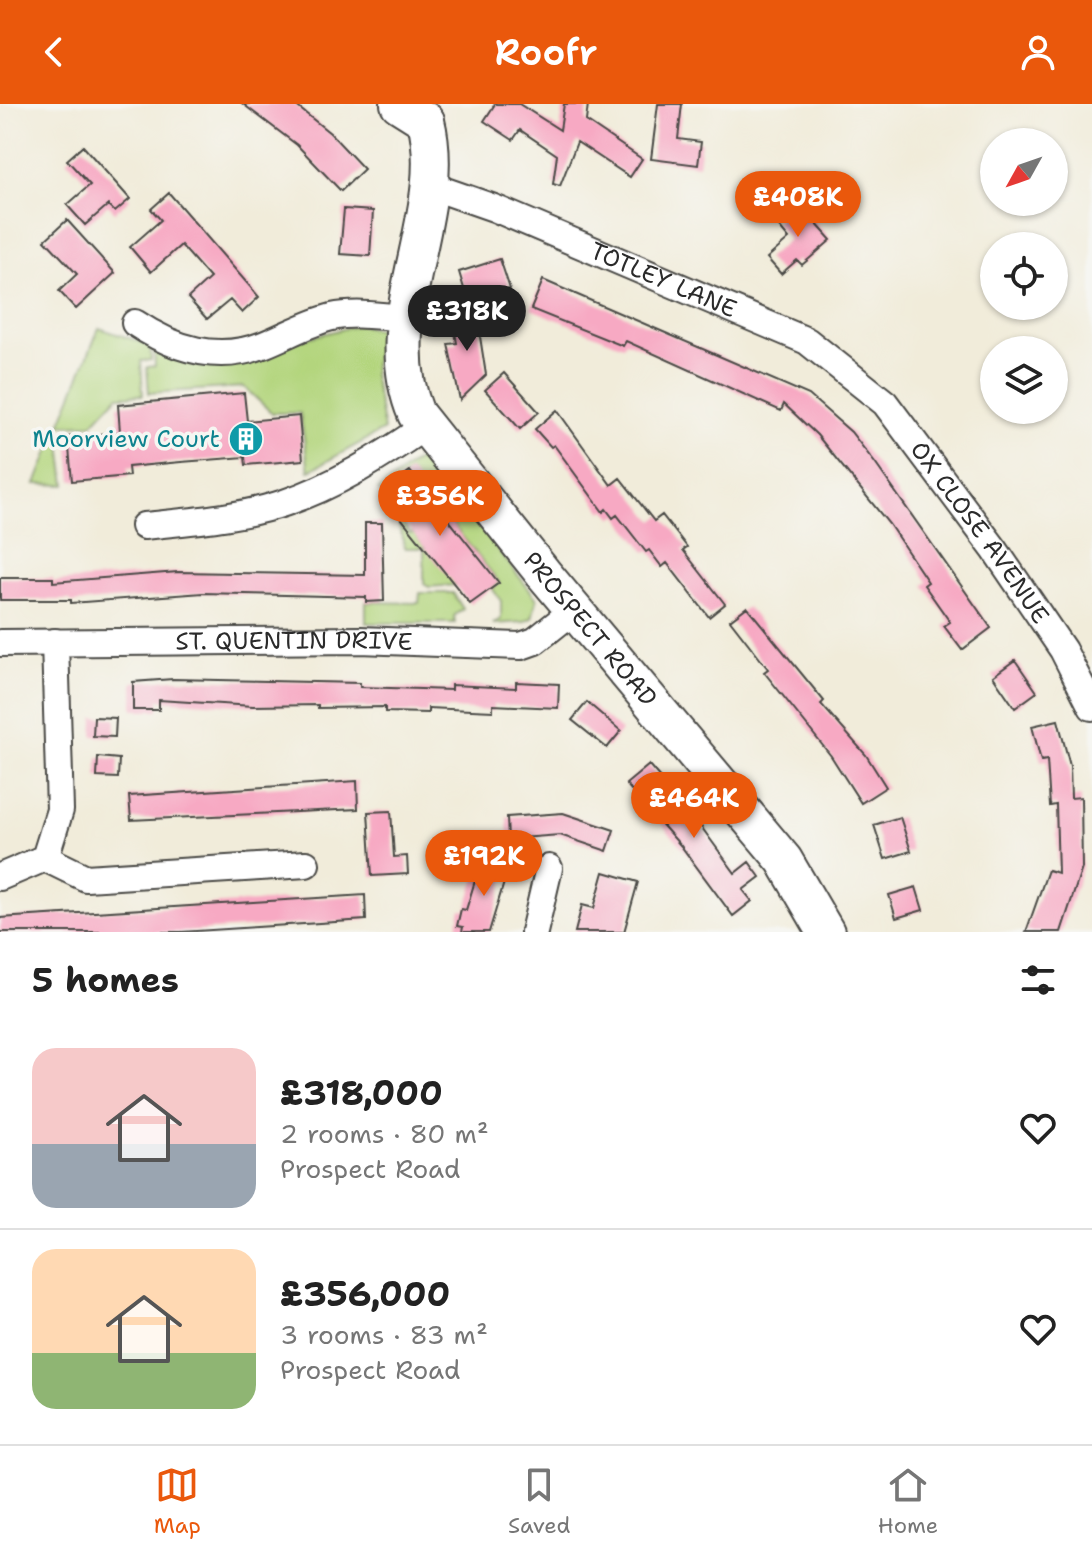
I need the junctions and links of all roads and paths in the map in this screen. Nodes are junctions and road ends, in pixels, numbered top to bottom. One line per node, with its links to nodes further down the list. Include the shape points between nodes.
1 (423, 110): 2 (street, PROSPECT ROAD, via 432,161)
2 (428, 185): 3 (street, PROSPECT ROAD); 5 (street, TOTLEY LANE, via 807,341)
3 (405, 318): 4 (street, via 335,316 235,352 166,343); 6 (street, PROSPECT ROAD, via 404,378)
4 (135, 323)
5 (885, 403): 11 (street, OX CLOSE AVENUE, via 1063,650)
6 (424, 427): 7 (street, via 362,468 284,503 227,517); 8 (street, PROSPECT ROAD)
7 (144, 526)
8 (574, 610): 9 (street, ST. QUENTIN DRIVE, via 521,646 360,640); 17 (street, PROSPECT ROAD, via 784,860)
9 (55, 642): 10 (street, ST. QUENTIN DRIVE); 12 (street, via 60,810)
10 (0, 643)
11 (1092, 707)
12 (45, 858): 13 (street, via 86,878); 15 (street)
13 (306, 864)
14 (549, 868): 16 (street)
15 (0, 877)
16 (534, 932)
17 (826, 932)

